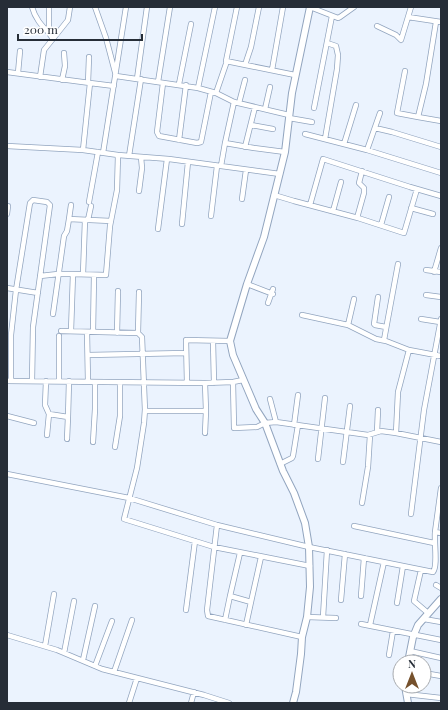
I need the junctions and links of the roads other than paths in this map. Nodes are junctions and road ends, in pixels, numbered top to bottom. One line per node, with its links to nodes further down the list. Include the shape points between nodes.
1 (32, 7): 20 (street, via 34,16)
2 (49, 7): 20 (street)
3 (70, 7): 21 (street, via 68,20)
4 (95, 7): 33 (street)
5 (126, 7): 33 (street)
6 (147, 7): 35 (street)
7 (170, 7): 38 (street)
8 (215, 7): 44 (street)
9 (237, 7): 26 (street)
10 (258, 7): 27 (street)
11 (283, 7): 28 (street)
12 (310, 7): 15 (street); 32 (street)
13 (354, 7): 15 (street, via 340,18)
14 (411, 7): 16 (street)
15 (332, 16): 22 (street)
16 (408, 17): 17 (street); 19 (street, via 401,40)
17 (439, 22): 54 (street)
18 (191, 24): 40 (street)
19 (377, 26)
20 (49, 33): 21 (street)
21 (53, 39): 34 (street, via 44,50)
22 (327, 43): 50 (street); 61 (street, via 336,46 338,55)
23 (20, 51): 31 (street)
24 (64, 53): 36 (street)
25 (89, 57): 39 (street)
26 (226, 61): 27 (street); 46 (street)
27 (246, 65): 28 (street)
28 (272, 70): 32 (street)
29 (405, 71): 54 (street, via 397,113)
30 (7, 72): 31 (street)
31 (18, 73): 34 (street)
32 (296, 75): 53 (street)
33 (116, 76): 35 (street); 42 (street)
34 (40, 78): 36 (street)
35 (139, 79): 38 (street); 73 (street)
36 (62, 80): 39 (street)
37 (245, 80): 47 (street)
38 (161, 82): 40 (street); 62 (street, via 157,134)
39 (89, 83): 42 (street); 68 (street)
40 (180, 84): 41 (street)
41 (186, 85): 44 (street); 62 (street)
42 (114, 86): 71 (street)
43 (270, 87): 51 (street)
44 (198, 88): 45 (street)
45 (210, 92): 46 (street); 62 (street, via 201,142)
46 (216, 93): 47 (street)
47 (237, 103): 49 (street); 63 (street)
48 (356, 105): 64 (street)
49 (255, 107): 51 (street); 57 (street)
50 (314, 108)
51 (265, 109): 53 (street)
52 (380, 113): 58 (street)
53 (289, 116): 56 (street); 70 (street)
54 (418, 117): 55 (street)
55 (441, 121)
56 (312, 122)
57 (251, 126): 59 (street); 66 (street)
58 (375, 128): 67 (street); 69 (street)
59 (273, 129)
60 (305, 134): 61 (street)
61 (325, 139): 64 (street)
62 (179, 140)
63 (224, 143): 66 (street); 77 (street)
64 (344, 144): 69 (street)
65 (7, 146): 68 (street)
66 (245, 146): 70 (street)
67 (441, 147)
68 (83, 150): 71 (street)
69 (367, 150): 80 (street)
70 (285, 152): 81 (street)
71 (100, 153): 72 (street); 99 (street)
72 (118, 155): 73 (street); 100 (street, via 117,190)
73 (129, 156): 74 (street)
74 (141, 157): 75 (street); 84 (street)
75 (167, 159): 76 (street); 103 (street)
76 (188, 162): 77 (street); 101 (street)
77 (219, 166): 78 (street); 96 (street)
78 (246, 170): 81 (street); 88 (street)
79 (362, 171): 83 (street); 90 (street, via 323,159); 97 (street, via 359,183 364,188 364,193)
80 (441, 173)
81 (280, 174): 85 (street)
82 (341, 182): 93 (street)
83 (416, 189): 86 (street); 92 (street)
84 (139, 192)
85 (274, 195): 90 (street); 114 (street, via 264,238)
86 (441, 196)
87 (389, 197): 102 (street)
88 (242, 199)
89 (71, 205): 98 (street)
90 (310, 205): 93 (street)
91 (8, 206): 94 (street)
92 (411, 208): 95 (street); 102 (street, via 404,233)
93 (333, 211): 97 (street)
94 (7, 214)
95 (433, 214)
96 (210, 216)
97 (357, 218): 102 (street)
98 (69, 219): 99 (street); 109 (street)
99 (87, 220): 100 (street); 111 (street)
100 (111, 221): 112 (street, via 106,275)
101 (182, 224)
102 (380, 225)
103 (158, 229)
104 (441, 248): 107 (street)
105 (398, 264): 130 (street)
106 (426, 270): 107 (street)
107 (434, 272): 108 (street)
108 (441, 272)
109 (58, 274): 110 (street); 113 (street); 125 (street)
110 (73, 274): 111 (street); 132 (street)
111 (83, 274): 112 (street)
112 (94, 275): 134 (street)
113 (40, 276): 116 (street, via 50,205 47,202 33,200 30,203); 119 (street)
114 (247, 284): 124 (street, via 273,292); 141 (street)
115 (7, 288): 116 (street)
116 (16, 290): 119 (street); 137 (street)
117 (118, 291): 135 (street)
118 (139, 292): 136 (street)
119 (38, 293): 150 (street, via 33,327)
120 (426, 295): 122 (street)
121 (378, 297): 130 (street, via 374,324)
122 (441, 297)
123 (354, 299): 129 (street)
124 (268, 304)
125 (53, 314)
126 (302, 315): 129 (street)
127 (420, 319): 128 (street)
128 (441, 320): 146 (street)
129 (348, 325): 139 (street)
130 (386, 327): 139 (street)
131 (60, 331): 132 (street)
132 (71, 331): 133 (street)
133 (87, 332): 134 (street); 145 (street)
134 (93, 332): 135 (street)
135 (117, 332): 136 (street)
136 (138, 334): 144 (street, via 142,337)
137 (9, 336): 149 (street)
138 (59, 336): 152 (street)
139 (384, 340): 142 (street)
140 (214, 341): 141 (street); 143 (street, via 186,340); 161 (street)
141 (230, 341): 148 (street)
142 (409, 350): 146 (street); 180 (street, via 398,392)
143 (186, 353): 144 (street); 159 (street)
144 (143, 354): 145 (street); 158 (street)
145 (88, 355): 154 (street)
146 (434, 356): 147 (street); 183 (street)
147 (441, 356)
148 (243, 380): 157 (street); 174 (street)
149 (9, 381): 150 (street)
150 (32, 381): 151 (street)
151 (46, 381): 152 (street); 169 (street, via 45,405)
152 (59, 381): 153 (street)
153 (69, 382): 154 (street); 171 (street)
154 (88, 382): 155 (street)
155 (95, 382): 156 (street); 185 (street)
156 (120, 382): 158 (street); 187 (street, via 120,416)
157 (233, 382): 161 (street); 174 (street, via 234,428)
158 (144, 383): 159 (street); 166 (street)
159 (187, 383): 160 (street)
160 (205, 383): 161 (street); 168 (street)
161 (214, 383)
162 (298, 395): 175 (street)
163 (324, 398): 176 (street)
164 (270, 399): 173 (street)
165 (350, 406): 177 (street)
166 (145, 409): 168 (street); 193 (street, via 137,468)
167 (378, 410): 178 (street)
168 (206, 411): 179 (street)
169 (49, 414): 171 (street); 181 (street)
170 (7, 416): 172 (street)
171 (68, 418): 184 (street)
172 (34, 422)
173 (276, 422): 174 (street); 175 (street)
174 (265, 424): 190 (street)
175 (296, 425): 176 (street); 190 (street, via 293,456)
176 (321, 428): 177 (street); 188 (street)
177 (347, 432): 182 (street); 189 (street)
178 (377, 432): 180 (street); 182 (street)
179 (205, 433)
180 (396, 433): 183 (street)
181 (47, 435)
182 (370, 435): 194 (street)
183 (421, 437): 186 (street); 195 (street)
184 (67, 439)
185 (93, 442)
186 (441, 442)
187 (115, 447)
188 (318, 459)
189 (343, 462)
190 (280, 464): 203 (street, via 301,510)
191 (7, 474): 193 (street)
192 (441, 488): 198 (street)
193 (129, 498): 196 (street); 200 (street, via 124,519)
194 (362, 503)
195 (411, 514)
196 (217, 525): 202 (street); 203 (street)
197 (354, 526): 201 (street)
198 (435, 532): 199 (street); 201 (street)
199 (441, 533)
200 (195, 542): 202 (street); 224 (street)
201 (434, 543): 212 (street, via 435,570)
202 (214, 547): 205 (street); 231 (street, via 206,614 212,618)
203 (309, 547): 204 (street); 210 (street)
204 (327, 550): 206 (street); 227 (street)
205 (240, 553): 207 (street); 216 (street)
206 (345, 554): 208 (street); 219 (street)
207 (260, 557): 210 (street); 221 (street)
208 (364, 558): 209 (street); 217 (street)
209 (384, 562): 211 (street); 236 (street)
210 (310, 566): 226 (street)
211 (403, 566): 212 (street); 222 (street)
212 (421, 570): 225 (street, via 414,601)
213 (436, 585): 214 (street)
214 (441, 588)
215 (54, 594): 242 (street)
216 (230, 596): 221 (street); 231 (street)
217 (361, 596)
218 (441, 599): 225 (street)
219 (341, 600)
220 (74, 601): 244 (street)
221 (251, 602): 235 (street)
222 (397, 603)
223 (95, 606): 248 (street)
224 (186, 610)
225 (428, 613): 229 (street)
226 (307, 617): 227 (street); 240 (street)
227 (323, 617): 228 (street)
228 (336, 618)
229 (424, 619): 233 (street); 239 (street)
230 (132, 620): 250 (street)
231 (225, 620): 235 (street)
232 (112, 621): 249 (street)
233 (441, 622)
234 (361, 624): 236 (street)
235 (246, 625): 240 (street)
236 (370, 625): 237 (street)
237 (393, 630): 239 (street); 246 (street)
238 (7, 635): 242 (street)
239 (414, 635): 241 (street); 243 (street)
240 (302, 637): 258 (street)
241 (441, 640)
242 (45, 646): 244 (street)
243 (410, 651): 245 (street); 247 (street)
244 (64, 653): 248 (street)
245 (409, 654)
246 (389, 655)
247 (441, 658)
248 (83, 660): 249 (street)
249 (95, 666): 250 (street)
250 (114, 672): 251 (street)
251 (137, 678): 252 (street); 255 (street)
252 (194, 692): 256 (street); 257 (street)
253 (406, 694): 254 (street); 259 (street)
254 (441, 698)
255 (130, 703)
256 (191, 703)
257 (229, 703)
258 (293, 703)
259 (408, 703)

